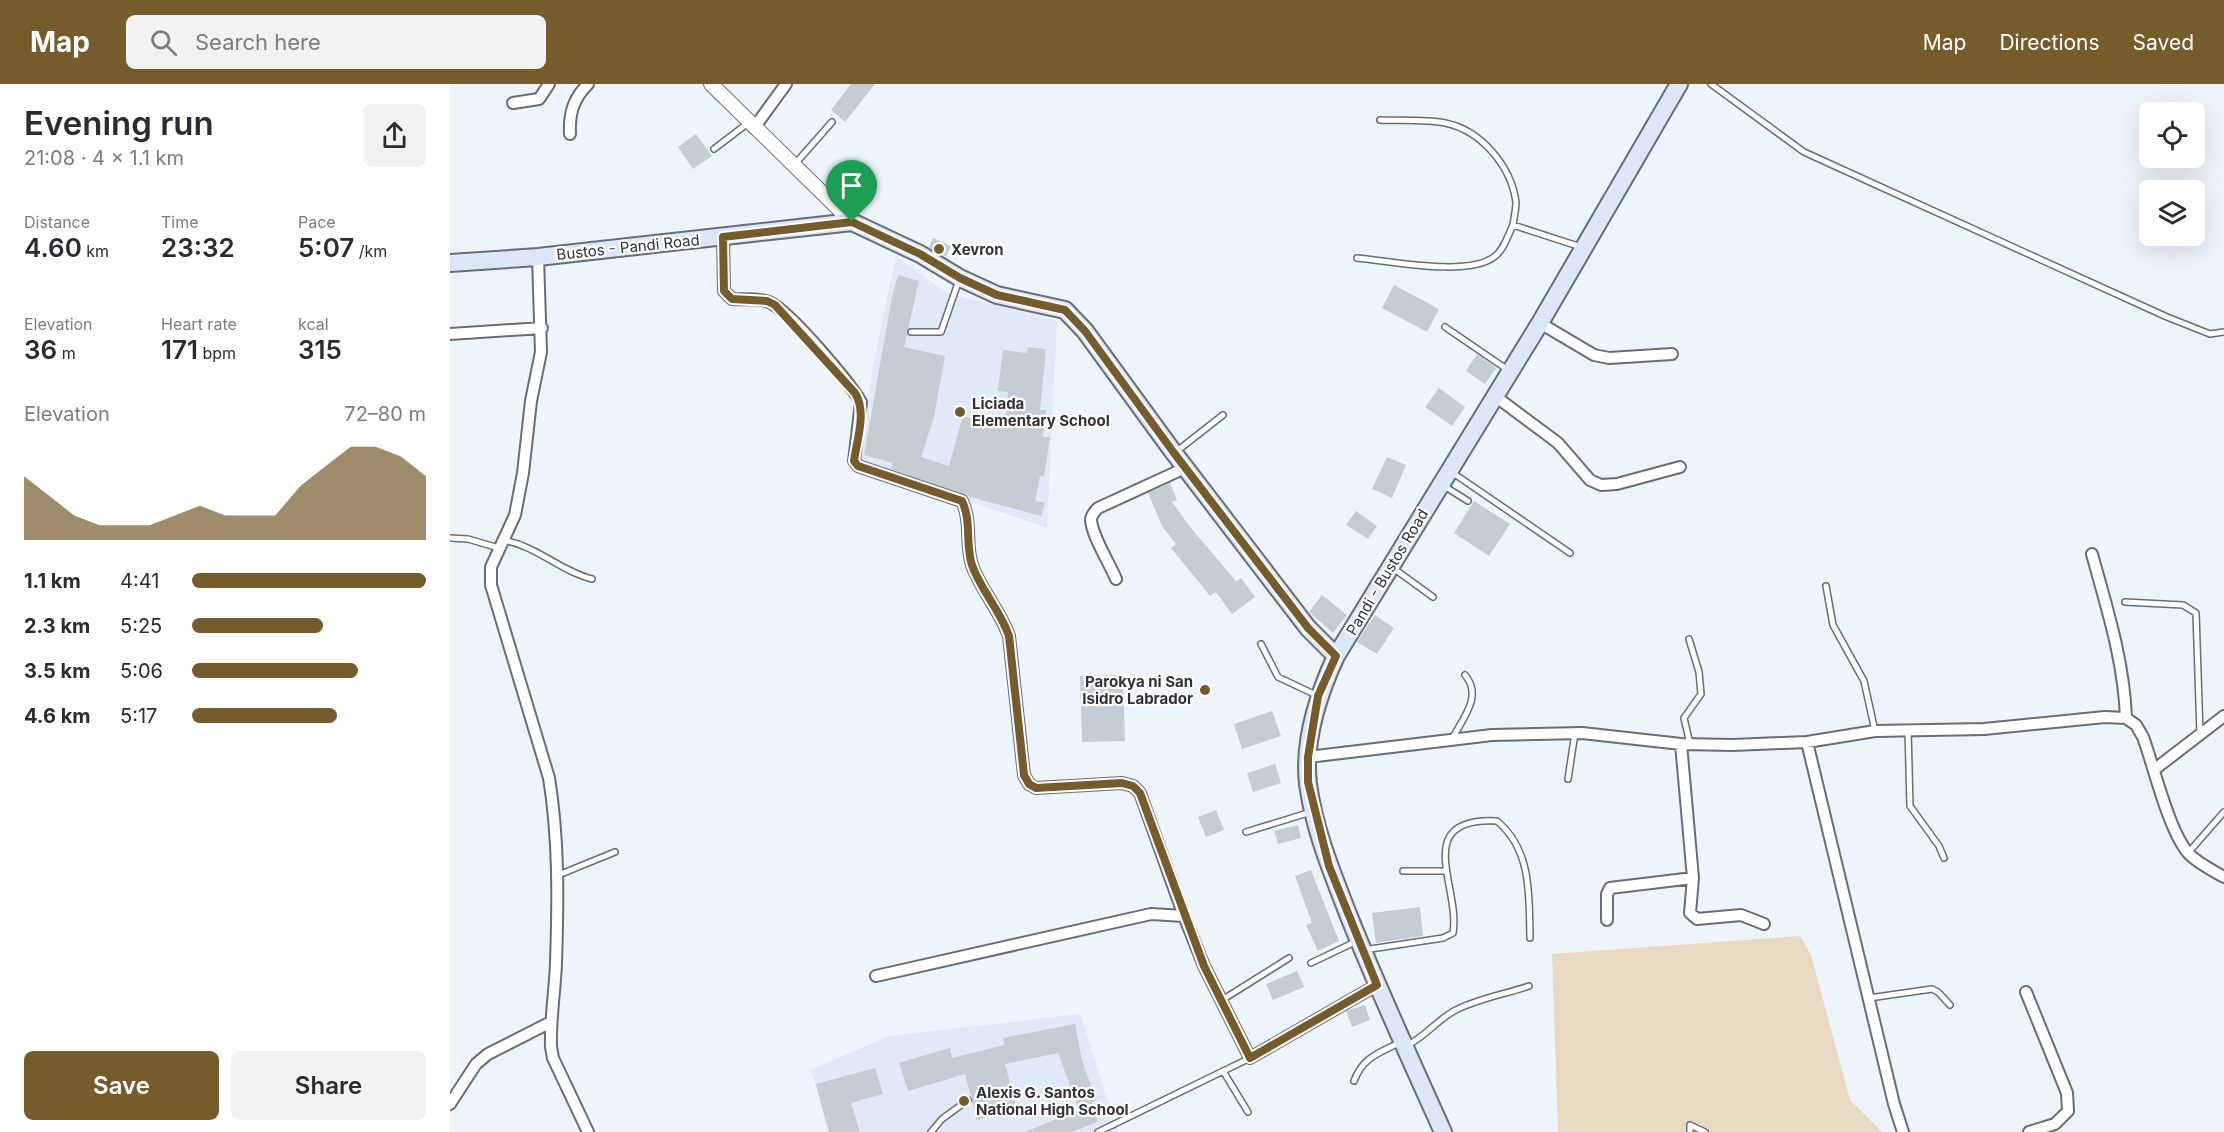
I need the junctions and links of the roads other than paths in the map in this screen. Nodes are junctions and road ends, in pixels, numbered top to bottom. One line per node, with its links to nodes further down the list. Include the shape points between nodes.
1 (549, 84): 7 (street, via 539,99)
2 (588, 84): 11 (street, via 573,104)
3 (711, 84): 10 (street)
4 (786, 84): 10 (street)
5 (1679, 84): 17 (main road, Pandi - Bustos Road)
6 (1711, 84): 26 (lane, via 1804,152 2167,317 2210,334)
7 (513, 103)
8 (1380, 120): 15 (lane, via 1447,123 1490,148 1500,160 1516,203)
9 (832, 122): 13 (lane)
10 (751, 125): 12 (lane); 13 (street)
11 (570, 134)
12 (714, 149)
13 (794, 165): 14 (street)
14 (852, 222): 16 (main road, Bustos - Pandi Road); 21 (main road)
15 (1513, 225): 17 (lane); 19 (lane, via 1495,257 1474,265 1452,267)
16 (723, 237): 18 (main road, Bustos - Pandi Road); 75 (street, via 724,291 732,299 775,305 861,402 854,461 858,466 962,501 968,518 972,567 1009,636 1024,775 1029,784 1036,788 1122,783 1133,786 1140,793)
17 (1583, 248): 22 (main road, Pandi - Bustos Road)
18 (538, 257): 20 (main road, Bustos - Pandi Road); 24 (street)
19 (1357, 258)
20 (450, 263)
21 (960, 278): 25 (lane, via 941,332); 32 (main road, via 997,295 1065,310 1085,331)
22 (1540, 323): 28 (street, via 1594,356); 29 (main road, Pandi - Bustos Road)
23 (1445, 327): 29 (lane)
24 (542, 328): 27 (street); 38 (street, via 515,515)
25 (911, 332)
26 (2224, 332)
27 (450, 334)
28 (1672, 354)
29 (1510, 371): 30 (main road, Pandi - Bustos Road)
30 (1495, 396): 33 (street, via 1558,443 1590,480 1601,485); 35 (main road, Pandi - Bustos Road)
31 (1223, 415): 32 (lane)
32 (1174, 453): 34 (main road)
33 (1680, 467)
34 (1185, 468): 43 (street, via 1093,513 1091,519); 49 (main road, via 1308,628)
35 (1444, 477): 36 (lane); 39 (lane); 41 (main road, Pandi - Bustos Road)
36 (1468, 501)
37 (450, 538): 38 (lane)
38 (501, 544): 42 (lane, via 529,546 574,573); 72 (street, via 491,567 490,585 544,752 555,810)
39 (1570, 553)
40 (2092, 554): 53 (street, via 2118,646)
41 (1390, 566): 45 (lane); 49 (main road, Pandi - Bustos Road)
42 (592, 579)
43 (1116, 579)
44 (1826, 586): 55 (lane, via 1833,625 1864,681)
45 (1433, 597)
46 (2126, 602): 57 (lane, via 2184,605 2196,613)
47 (1689, 639): 60 (lane, via 1701,694 1684,718)
48 (1261, 644): 51 (lane, via 1278,677)
49 (1336, 656): 51 (main road, Pandi - Bustos Road)
50 (1465, 675): 58 (lane, via 1472,684 1473,700)
51 (1318, 696): 61 (main road, Pandi - Bustos Road)
52 (2224, 716): 57 (street)
53 (2126, 718): 54 (street, via 1984,729); 62 (street, via 2143,737)
54 (1908, 730): 55 (street); 69 (lane, via 1910,806)
55 (1875, 731): 59 (street)
56 (1575, 733): 58 (street); 60 (street); 63 (lane)
57 (2200, 735): 62 (street)
58 (1451, 740): 61 (street)
59 (1807, 742): 60 (street); 86 (street)
60 (1685, 744): 74 (street)
61 (1308, 757): 64 (main road, Pandi - Bustos Road)
62 (2154, 769): 68 (street, via 2176,833)
63 (1568, 778)
64 (1314, 811): 66 (lane); 79 (main road, Pandi - Bustos Road, via 1329,866)
65 (2224, 812): 68 (lane)
66 (1246, 832)
67 (615, 852): 72 (lane)
68 (2188, 853): 73 (street)
69 (1944, 858)
70 (1403, 871): 71 (lane)
71 (1446, 871): 78 (lane, via 1444,848 1450,835 1480,820 1497,821 1518,844 1525,862); 79 (lane, via 1455,921 1453,933 1443,938)
72 (556, 876): 89 (street, via 556,965)
73 (2224, 877)
74 (1693, 878): 76 (street, via 1610,888 1605,904); 77 (street, via 1693,917 1741,915)
75 (1184, 915): 82 (street, via 1151,914); 87 (street)
76 (1607, 920)
77 (1764, 924)
78 (1530, 938)
79 (1360, 945): 81 (lane); 83 (main road, Pandi - Bustos Road)
80 (1289, 958): 87 (lane)
81 (1311, 963)
82 (876, 976)
83 (1377, 985): 90 (main road, Pandi - Bustos Road); 91 (street)
84 (1529, 986): 90 (lane, via 1457,1009 1421,1039)
85 (2026, 992): 104 (street, via 2067,1093 2068,1112 2055,1124)
86 (1869, 998): 88 (lane, via 1932,989); 103 (street)
87 (1222, 1000): 91 (street)
88 (1950, 1005)
89 (551, 1022): 95 (street, via 476,1064); 97 (street, via 553,1058)
90 (1404, 1044): 93 (lane, via 1370,1057); 100 (main road, Pandi - Bustos Road)
91 (1250, 1058): 92 (lane)
92 (1223, 1071): 96 (lane); 99 (lane)
93 (1354, 1081)
94 (968, 1100): 98 (lane)
95 (450, 1104)
96 (1248, 1113)
97 (588, 1132)
98 (931, 1132)
99 (1098, 1132)
100 (1443, 1132)
101 (1690, 1132): 102 (lane, via 1690,1125)
102 (1705, 1132)
103 (1903, 1132)
104 (2029, 1132)

